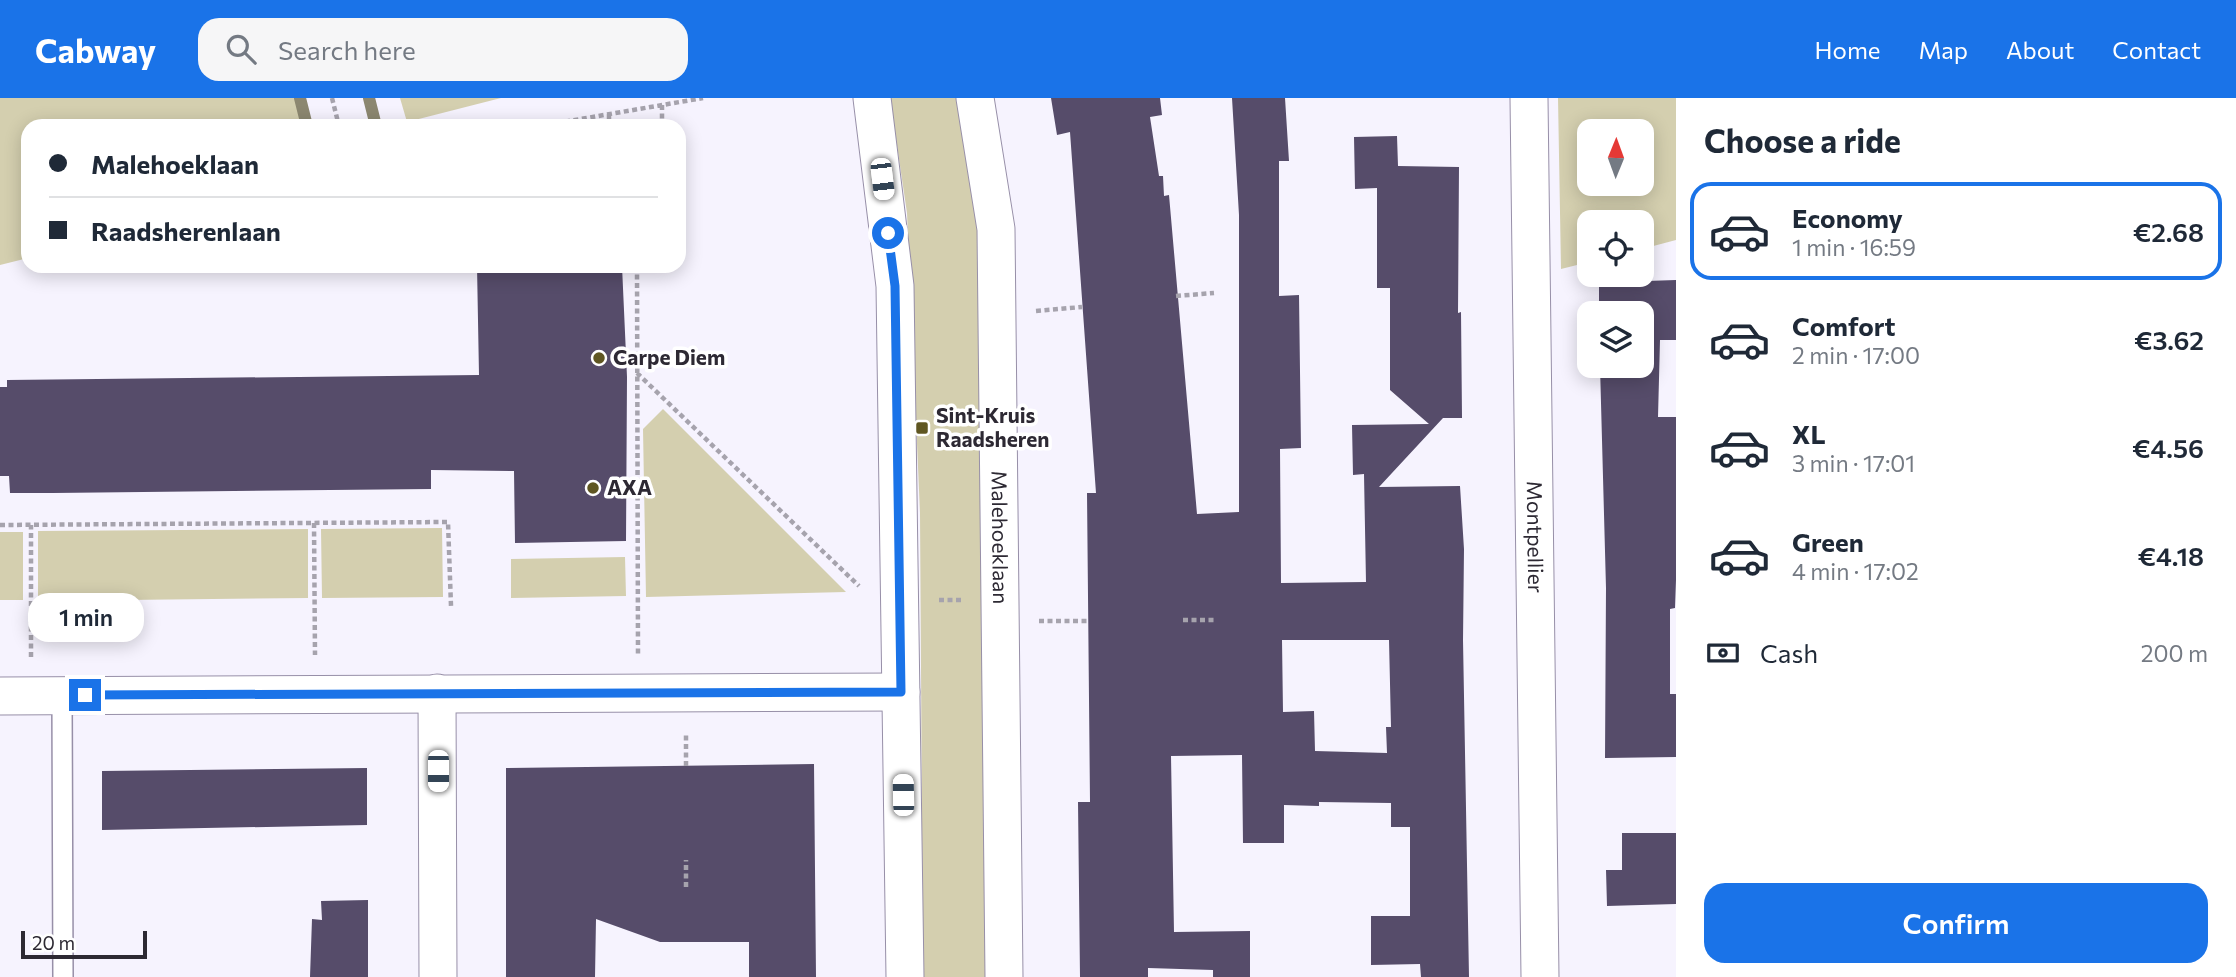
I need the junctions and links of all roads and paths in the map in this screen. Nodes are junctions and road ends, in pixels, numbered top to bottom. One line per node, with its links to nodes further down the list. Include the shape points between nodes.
1 (332, 98): 8 (path)
2 (703, 98): 6 (path)
3 (872, 98): 19 (street, via 895,286)
4 (975, 98): 21 (street, Malehoeklaan, via 996,229)
5 (1529, 98): 36 (street, Montpellier)
6 (662, 105): 7 (path); 11 (path)
7 (609, 114): 9 (path); 10 (path)
8 (337, 119)
9 (580, 119)
10 (609, 119)
11 (662, 119)
12 (637, 273): 15 (path)
13 (1214, 293): 14 (path)
14 (1176, 296)
15 (637, 373): 19 (path, via 874,601); 28 (path)
16 (314, 523): 18 (path); 20 (path, via 448,522); 27 (path)
17 (0, 525): 18 (path)
18 (31, 525): 29 (path)
19 (900, 601): 21 (path); 25 (street)
20 (451, 606)
21 (1000, 610): 24 (path); 35 (street, Malehoeklaan)
22 (1183, 620): 23 (path)
23 (1214, 620)
24 (1088, 621)
25 (901, 692): 28 (street); 34 (street)
26 (437, 693): 27 (street); 28 (street); 33 (street)
27 (314, 694): 29 (street)
28 (638, 695)
29 (31, 696): 32 (lane)
30 (686, 860): 31 (path)
31 (686, 887)
32 (63, 977)
33 (438, 977)
34 (905, 977)
35 (1004, 977)
36 (1540, 977)

